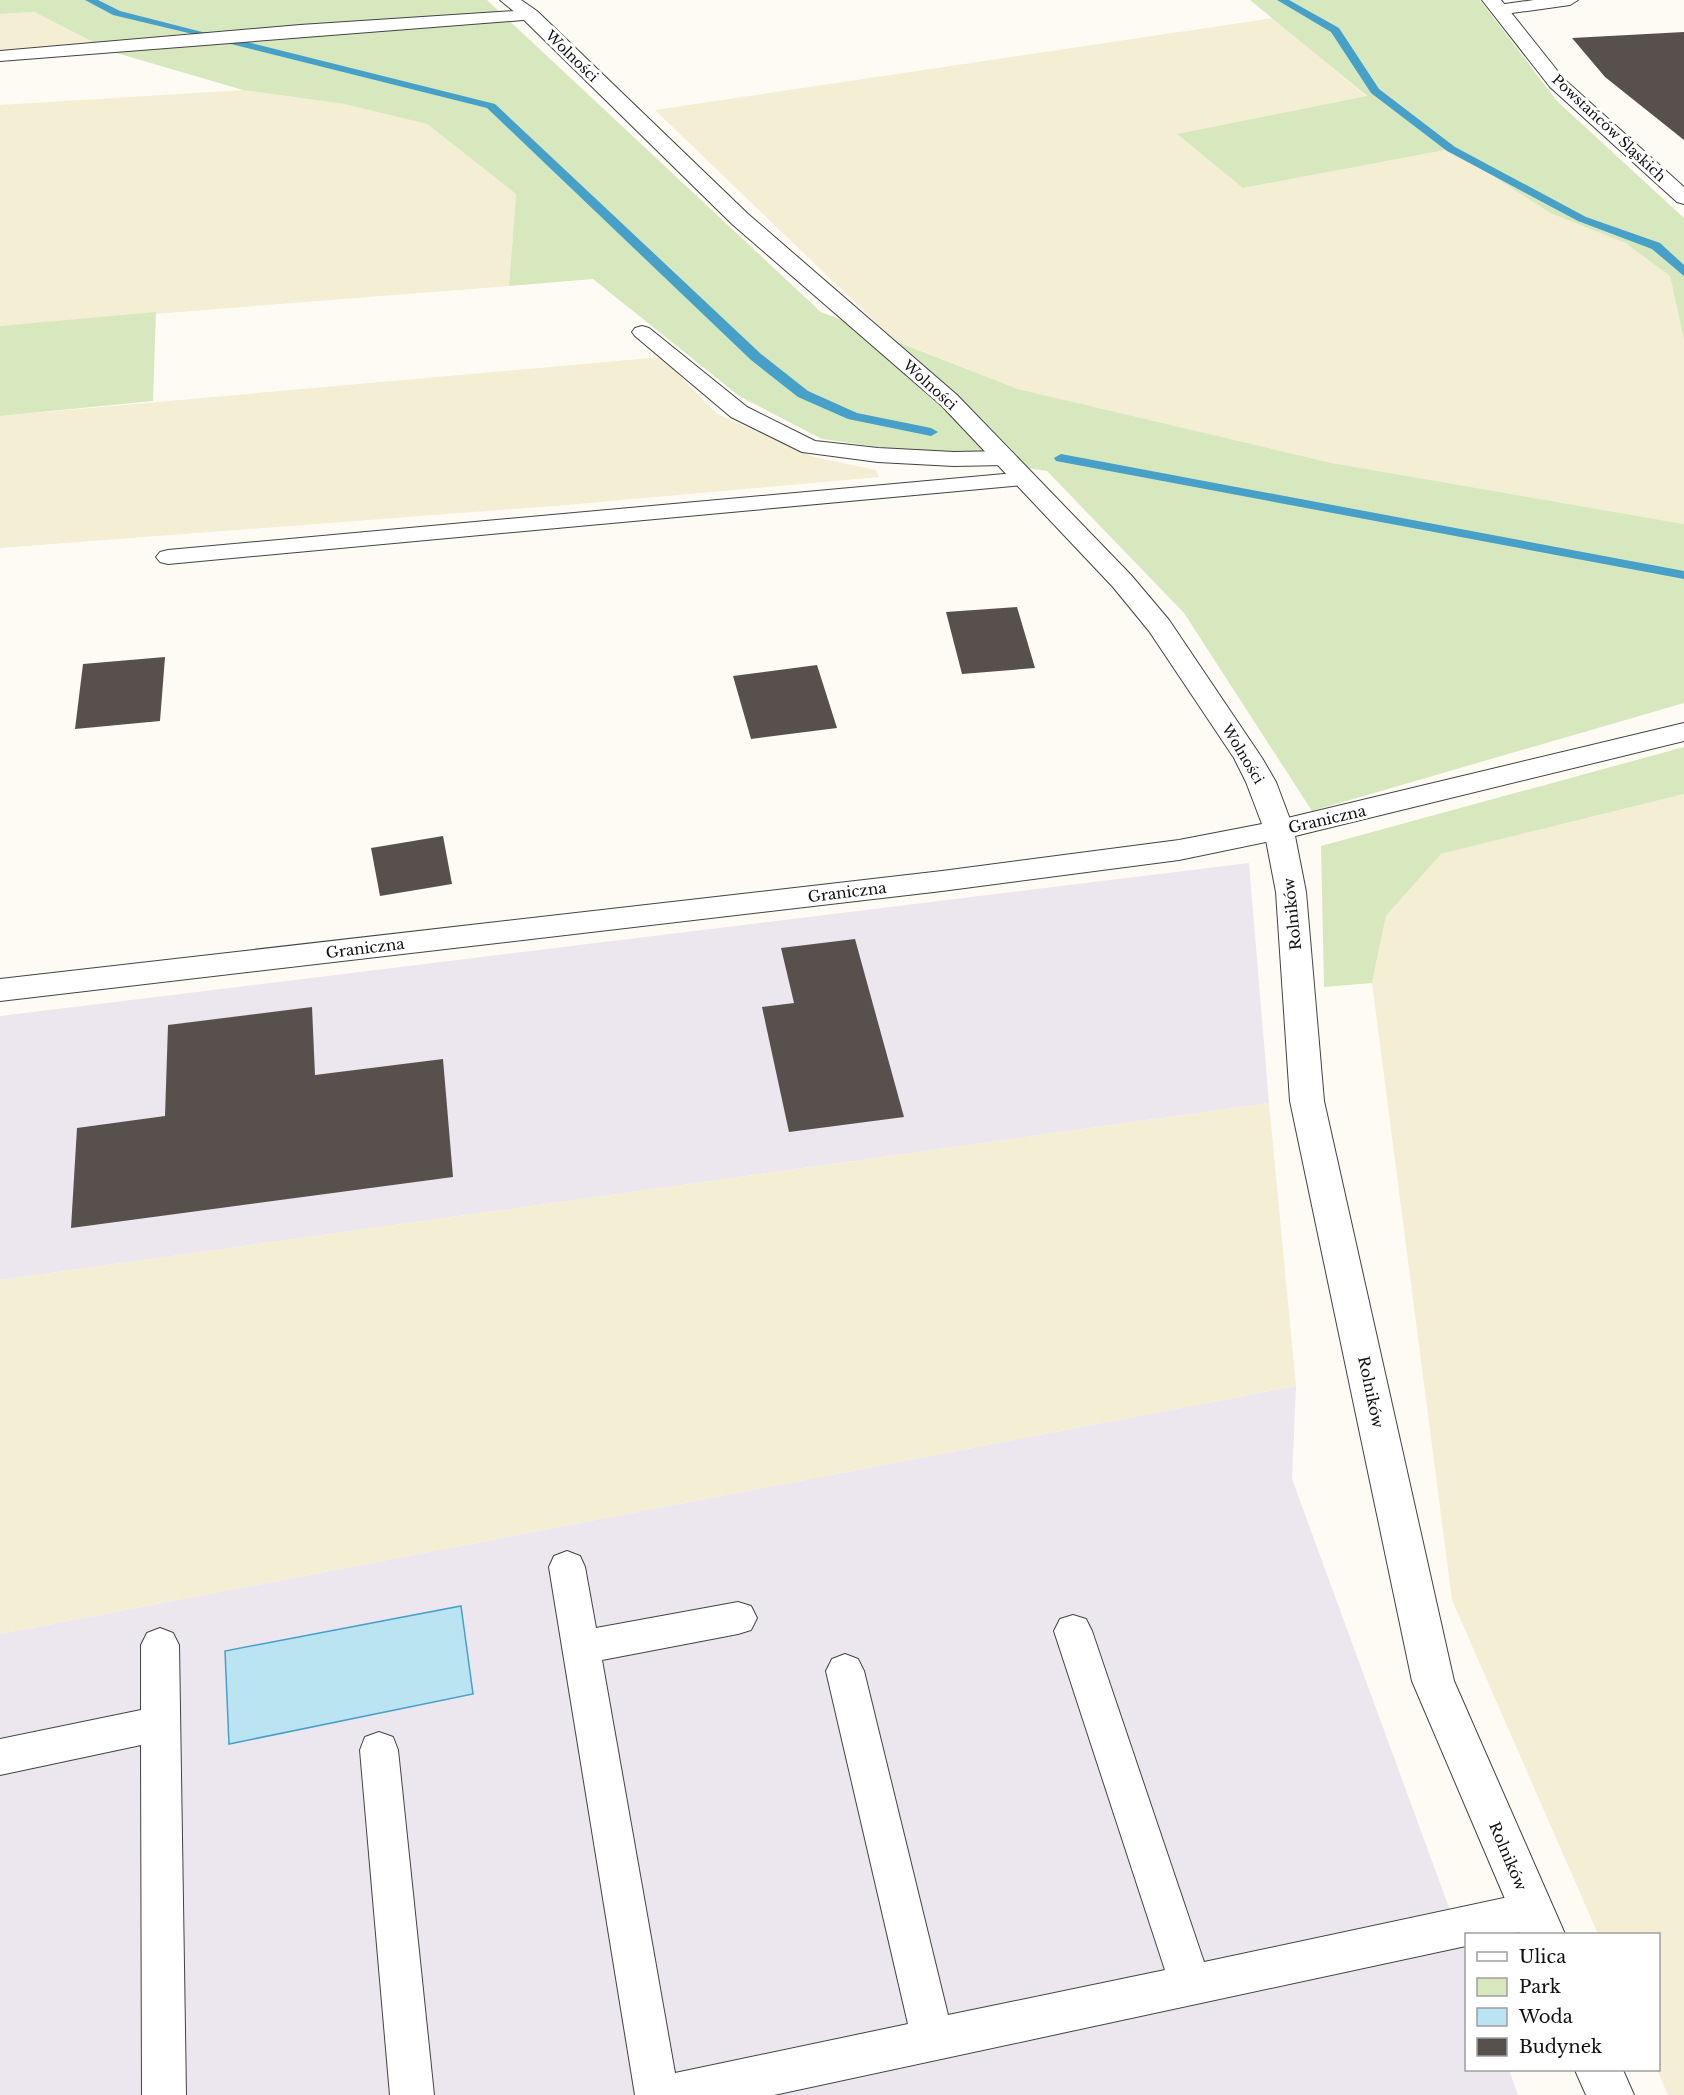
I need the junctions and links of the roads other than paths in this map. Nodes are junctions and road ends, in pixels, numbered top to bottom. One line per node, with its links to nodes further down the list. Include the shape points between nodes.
1 (509, 0): 4 (street, Wolności)
2 (1570, 0): 3 (lane)
3 (1494, 5): 6 (street, Powstańców Śląskich, via 1557,83)
4 (530, 15): 5 (lane, via 453,24 268,33); 8 (street, Wolności, via 740,219 949,400)
5 (0, 56)
6 (1684, 198)
7 (642, 332): 8 (lane, via 739,412 810,447 888,456)
8 (1005, 458): 9 (street, Wolności)
9 (1025, 479): 10 (lane); 12 (street, Wolności, via 1159,626 1248,758 1262,782)
10 (168, 557)
11 (1684, 732): 12 (street, Graniczna)
12 (1278, 830): 13 (street, Graniczna, via 1179,850 953,880); 23 (street, Rolników, via 1292,892 1307,1101 1433,1681)
13 (0, 990)
14 (567, 1567): 18 (lane)
15 (738, 1618): 18 (lane)
16 (1073, 1631): 26 (lane)
17 (160, 1645): 20 (lane)
18 (581, 1647): 31 (lane)
19 (845, 1671): 27 (lane)
20 (161, 1723): 22 (lane); 29 (lane)
21 (379, 1750): 30 (lane)
22 (0, 1757)
23 (1537, 1923): 24 (lane)
24 (1481, 1933)
25 (1465, 1936): 26 (lane)
26 (1191, 1985): 27 (lane)
27 (933, 2040): 32 (lane)
28 (1599, 2071): 33 (street)
29 (164, 2095)
30 (412, 2095)
31 (657, 2095)
32 (674, 2095)
33 (1610, 2095)

